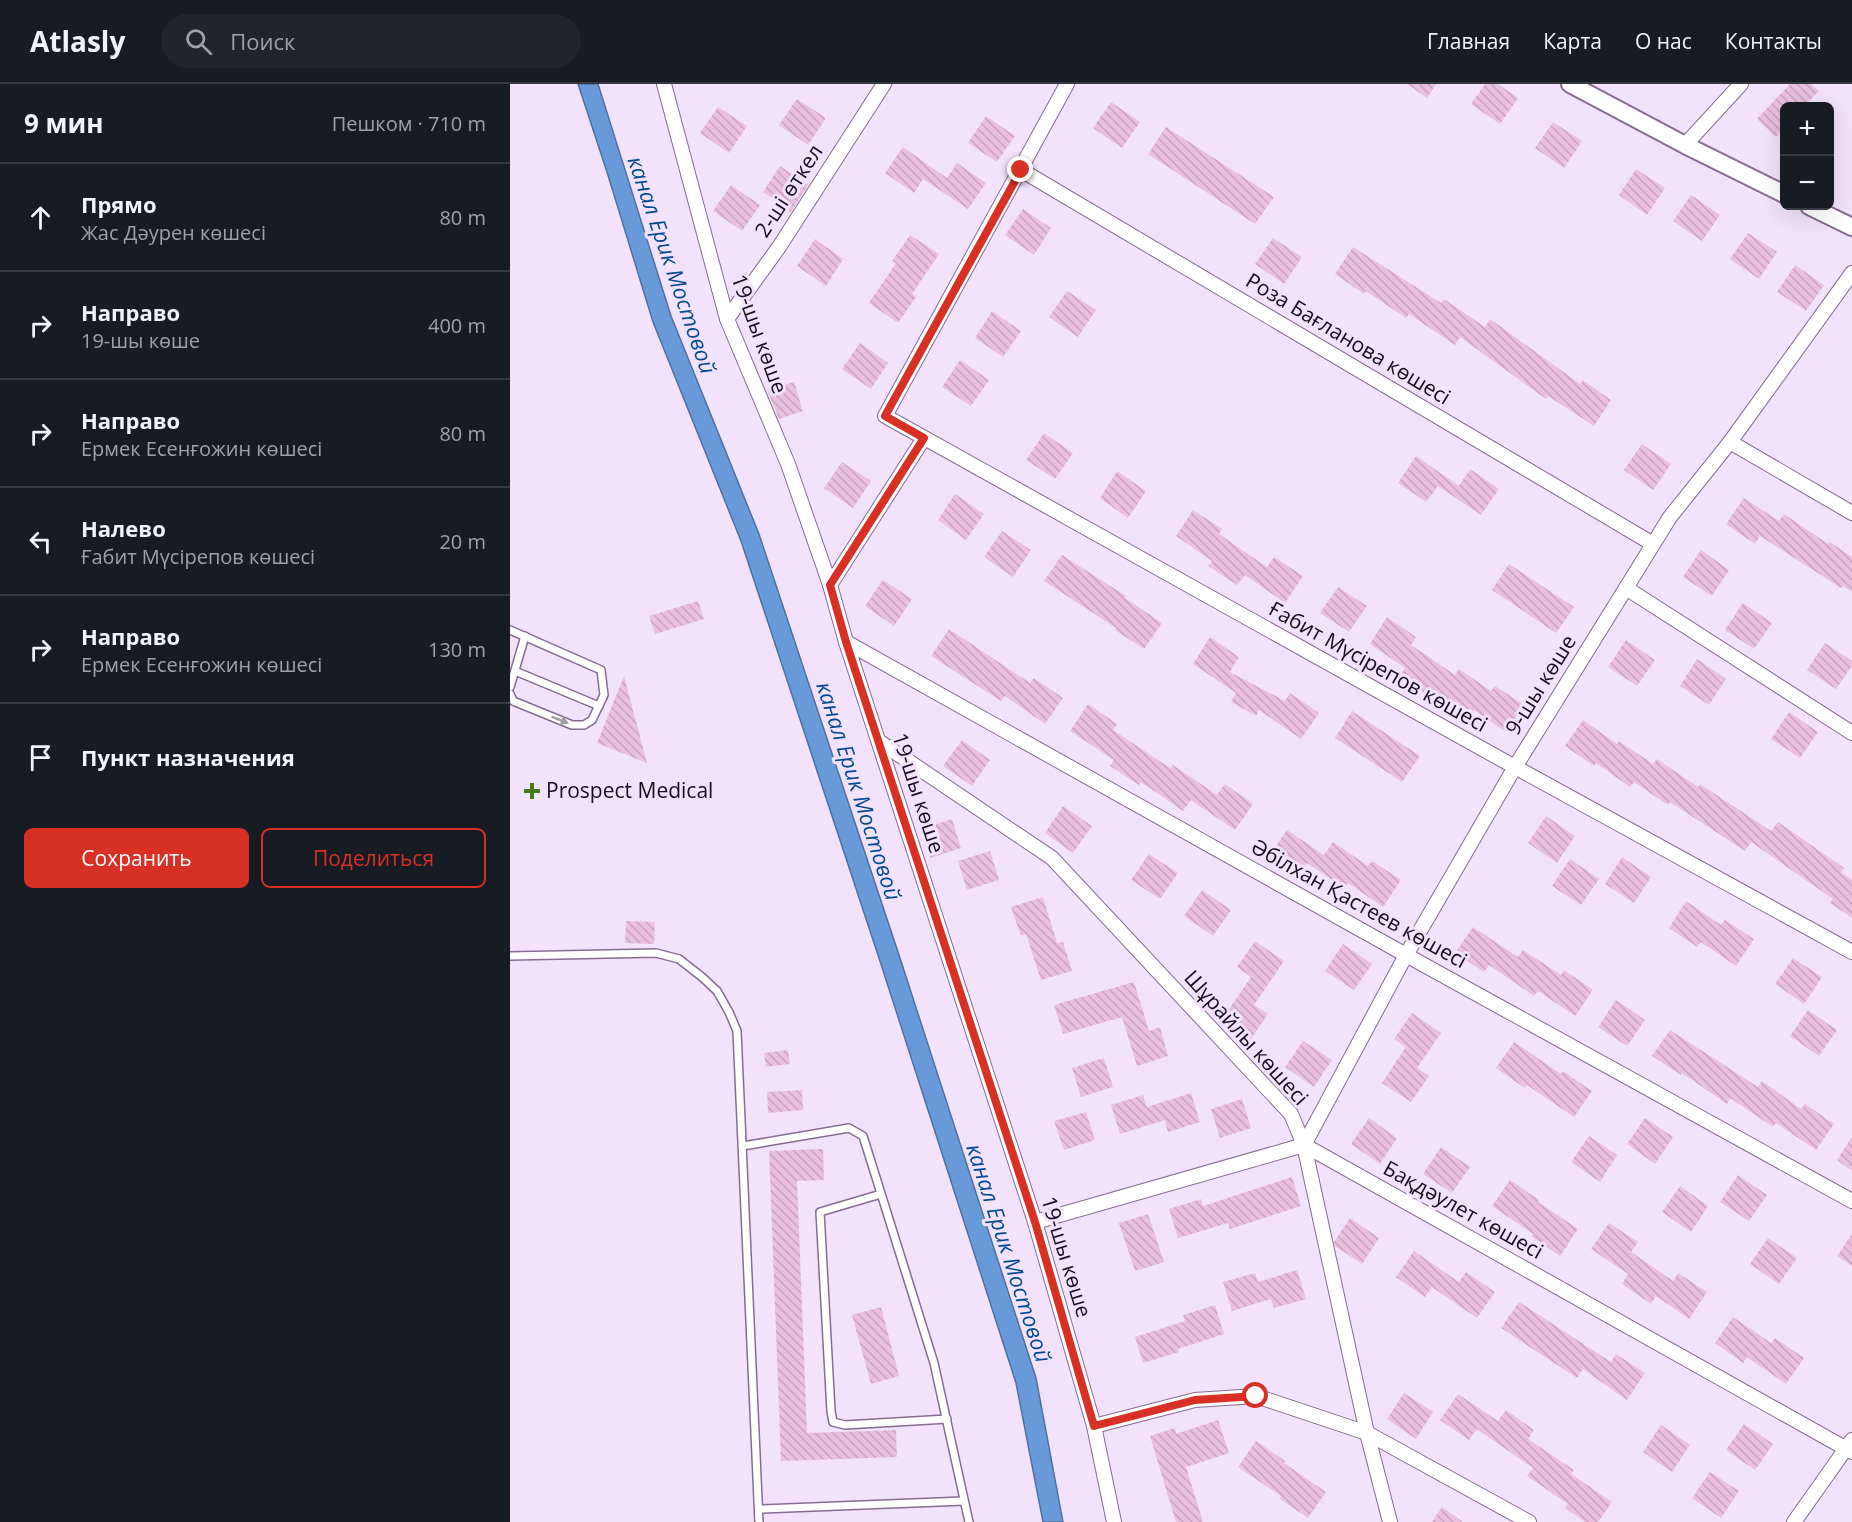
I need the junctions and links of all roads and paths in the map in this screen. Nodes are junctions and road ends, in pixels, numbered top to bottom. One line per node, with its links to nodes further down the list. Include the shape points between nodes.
1 (664, 84): 12 (street, 19-шы көше)
2 (884, 84): 12 (street, 2-шi өткел, via 779,247)
3 (1067, 84): 7 (street)
4 (1570, 84): 6 (street)
5 (1741, 84): 6 (street)
6 (1685, 145): 8 (street)
7 (1021, 170): 13 (street, Ғабит Мүсірепов көшесi, via 885,416); 16 (street, Роза Бағланова көшесi)
8 (1780, 192)
9 (1817, 210): 10 (street)
10 (1852, 227)
11 (1852, 273): 14 (street, 9-шы көше)
12 (727, 319): 17 (street, 19-шы көше, via 788,464)
13 (924, 438): 17 (street); 28 (street, Ғабит Мүсірепов көшесi)
14 (1730, 442): 15 (street); 16 (street, 9-шы көше)
15 (1852, 513)
16 (1653, 544): 18 (street, 9-шы көше)
17 (830, 585): 21 (street, 19-шы көше)
18 (1626, 588): 26 (street); 28 (street, 9-шы көше)
19 (510, 630): 20 (lane)
20 (525, 636): 22 (lane); 25 (lane, via 601,670 604,695)
21 (846, 642): 27 (street, 19-шы көше); 30 (street, Әбілхан Қастеев көшесi)
22 (515, 671): 23 (lane); 25 (lane)
23 (510, 687)
24 (510, 694): 25 (lane, one-way to 25, via 513,701 572,725 592,720)
25 (599, 706)
26 (1852, 733)
27 (880, 742): 32 (street, Шұрайлы көшесі, via 1052,858 1291,1114); 36 (street, 19-шы көше)
28 (1515, 767): 29 (street, Ғабит Мүсірепов көшесi); 30 (street, 9-шы көше)
29 (1852, 952)
30 (1407, 955): 32 (street, 9-шы көше); 35 (street, Әбілхан Қастеев көшесi)
31 (510, 956): 33 (lane, via 656,953 680,959 717,991 737,1031)
32 (1304, 1145): 36 (street); 39 (street, Шұрайлы көшесі); 40 (street, Бақдәулет көшесi)
33 (743, 1146): 34 (lane, via 849,1128 863,1136); 42 (lane)
34 (881, 1194): 37 (lane, via 934,1363); 37 (lane, via 820,1212 833,1422 845,1425)
35 (1852, 1201)
36 (1035, 1222): 38 (street, 19-шы көше)
37 (947, 1419): 41 (lane)
38 (1094, 1426): 39 (street, via 1195,1400 1256,1396); 45 (street, 19-шы көше)
39 (1367, 1433): 46 (street, Шұрайлы көшесі); 47 (street)
40 (1850, 1447): 48 (street)
41 (964, 1501): 42 (lane); 44 (lane)
42 (759, 1509): 43 (lane)
43 (759, 1522)
44 (969, 1522)
45 (1114, 1522)
46 (1390, 1522)
47 (1529, 1522)
48 (1794, 1522)

